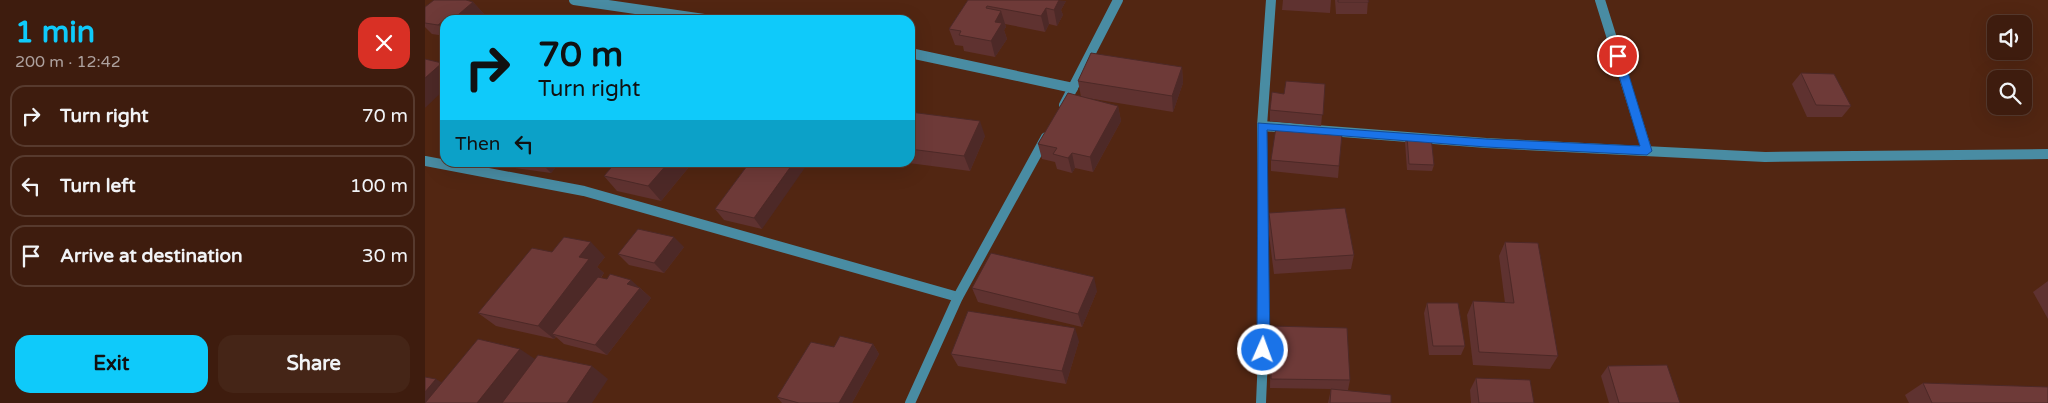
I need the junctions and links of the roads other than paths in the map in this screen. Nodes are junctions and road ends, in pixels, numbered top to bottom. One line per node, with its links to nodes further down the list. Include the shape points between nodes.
1 (574, 0): 5 (street)
2 (1119, 0): 7 (street)
3 (1271, 0): 9 (street)
4 (1600, 0): 11 (street)
5 (677, 15)
6 (915, 54): 7 (street)
7 (1073, 88): 8 (street)
8 (1059, 114)
9 (1262, 126): 11 (street); 18 (street, via 1264,332)
10 (1049, 132): 16 (street)
11 (1647, 151): 12 (street, via 1765,157)
12 (2048, 154)
13 (425, 162): 14 (street)
14 (440, 165)
15 (452, 167): 16 (street, via 584,191)
16 (958, 297): 17 (street)
17 (910, 403)
18 (1261, 403)

